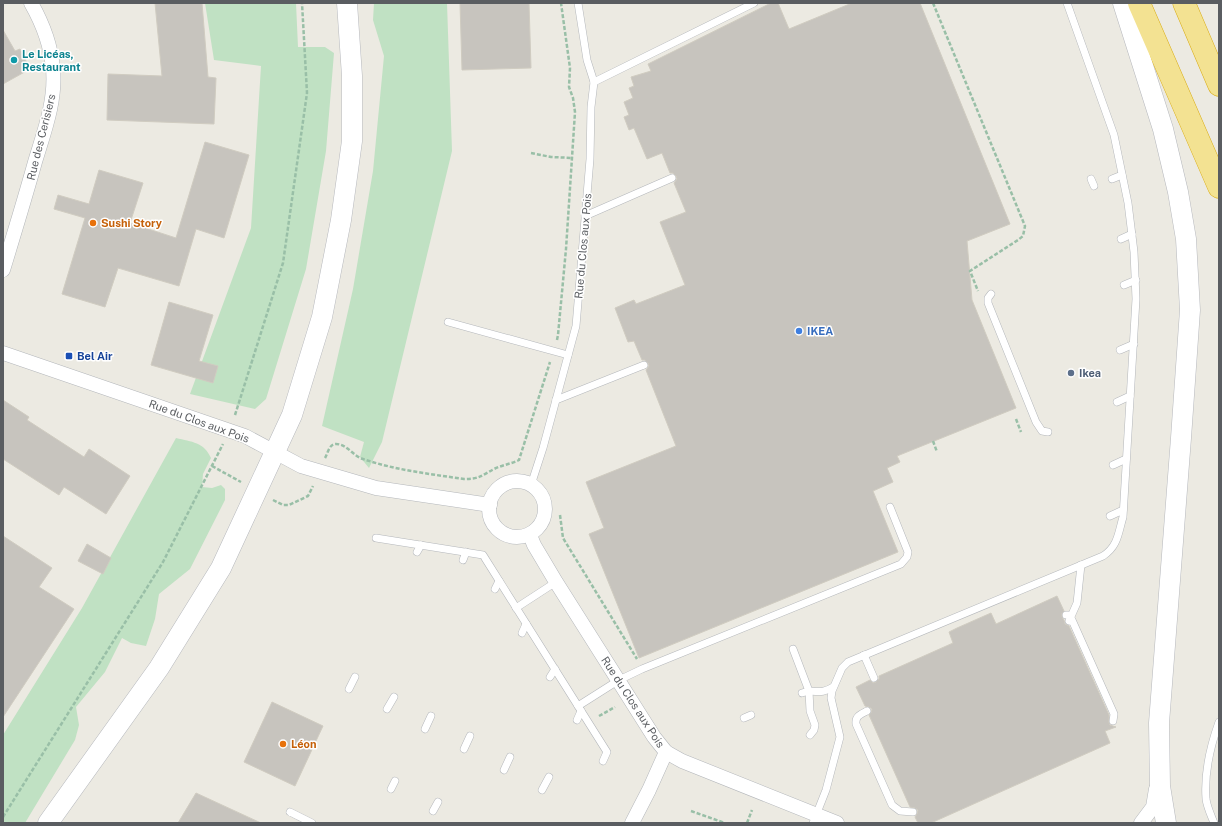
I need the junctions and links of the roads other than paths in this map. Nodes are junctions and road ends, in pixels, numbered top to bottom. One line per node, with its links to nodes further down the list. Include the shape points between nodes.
1 (31, 3): 20 (street, Rue des Cerisiers, via 49,44 53,70 53,97)
2 (347, 3): 34 (main road, via 352,76 352,141 341,220 322,317 292,415)
3 (578, 3): 9 (lane, Rue du Clos aux Pois, via 587,60)
4 (754, 3): 9 (lane)
5 (1067, 3): 11 (lane, via 1114,135)
6 (1123, 3): 83 (main road, via 1163,129 1178,192 1186,239 1190,310 1159,723)
7 (1139, 3): 16 (highway)
8 (1184, 3): 10 (highway)
9 (594, 82): 17 (lane, Rue du Clos aux Pois)
10 (1219, 85)
11 (1122, 175): 14 (lane); 18 (lane)
12 (672, 178): 17 (lane)
13 (1090, 179): 15 (lane)
14 (1112, 179)
15 (1094, 186)
16 (1219, 187)
17 (585, 216): 28 (lane, Rue du Clos aux Pois, via 576,326)
18 (1132, 234): 19 (lane); 21 (lane)
19 (1121, 239)
20 (3, 270)
21 (1136, 280): 22 (lane); 25 (lane)
22 (1124, 285)
23 (992, 294): 33 (lane, via 988,298 988,303 1027,389 1038,426 1042,431)
24 (448, 322): 28 (lane)
25 (1134, 344): 26 (lane); 30 (lane)
26 (1120, 350)
27 (3, 353): 34 (street, Rue du Clos aux Pois, via 245,436)
28 (568, 356): 31 (lane, Rue du Clos aux Pois)
29 (644, 365): 31 (lane)
30 (1130, 396): 32 (lane); 35 (lane)
31 (556, 400): 37 (lane, Rue du Clos aux Pois)
32 (1117, 402)
33 (1048, 432)
34 (276, 453): 38 (street, Rue du Clos aux Pois, via 301,466 376,488); 93 (main road, via 221,568 159,668)
35 (1126, 459): 36 (lane); 40 (lane)
36 (1113, 465)
37 (531, 485): 38 (street, via 522,482 505,484 495,493); 42 (street, via 543,497 545,514 537,530)
38 (490, 505): 42 (street, via 492,522 497,529 513,537)
39 (890, 507): 61 (lane, via 908,552 901,564)
40 (1123, 510): 41 (lane); 48 (lane, via 1114,548 1103,556)
41 (1110, 516)
42 (530, 534): 50 (street, Rue du Clos aux Pois)
43 (376, 538): 44 (lane)
44 (421, 545): 45 (lane); 46 (lane)
45 (417, 552)
46 (466, 552): 47 (lane); 49 (lane, via 483,555)
47 (463, 560)
48 (1081, 565): 56 (lane); 73 (lane, via 1077,603 1067,619 1070,617 1075,627 1114,714)
49 (499, 581): 51 (lane); 52 (lane)
50 (556, 582): 52 (lane); 61 (street, Rue du Clos aux Pois)
51 (495, 589)
52 (516, 608): 53 (lane)
53 (526, 624): 54 (lane); 57 (lane)
54 (522, 633)
55 (792, 649): 64 (lane)
56 (864, 655): 60 (lane); 62 (lane, via 843,665)
57 (555, 669): 59 (lane); 67 (lane)
58 (355, 677): 63 (lane)
59 (550, 677)
60 (874, 678)
61 (619, 680): 67 (lane); 79 (street, Rue du Clos aux Pois)
62 (833, 687): 64 (lane, via 823,692); 92 (lane, via 831,698 840,738 826,790)
63 (349, 689)
64 (806, 692): 76 (lane, via 815,725)
65 (394, 697): 66 (lane)
66 (387, 709)
67 (580, 709): 72 (lane); 81 (lane, via 607,752)
68 (867, 711): 91 (lane, via 857,717 856,724 892,805 900,811)
69 (751, 715): 71 (lane)
70 (431, 716): 75 (lane)
71 (744, 718)
72 (577, 720)
73 (1113, 721)
74 (1219, 722): 99 (lane, via 1206,767 1206,800)
75 (425, 729)
76 (810, 735)
77 (470, 736): 78 (lane)
78 (464, 749)
79 (666, 752): 92 (street, Rue du Clos aux Pois); 95 (street)
80 (510, 757): 82 (lane)
81 (603, 760)
82 (504, 770)
83 (1160, 770): 97 (street, via 1153,807); 98 (main road)
84 (549, 777): 87 (lane)
85 (395, 781): 86 (lane)
86 (391, 789)
87 (542, 790)
88 (438, 802): 89 (lane)
89 (434, 811)
90 (290, 812): 94 (lane)
91 (913, 812)
92 (814, 819): 96 (street, Rue du Clos aux Pois)
93 (48, 823)
94 (312, 823)
95 (632, 823)
96 (837, 823)
97 (1141, 823)
98 (1166, 823)
99 (1214, 823)

